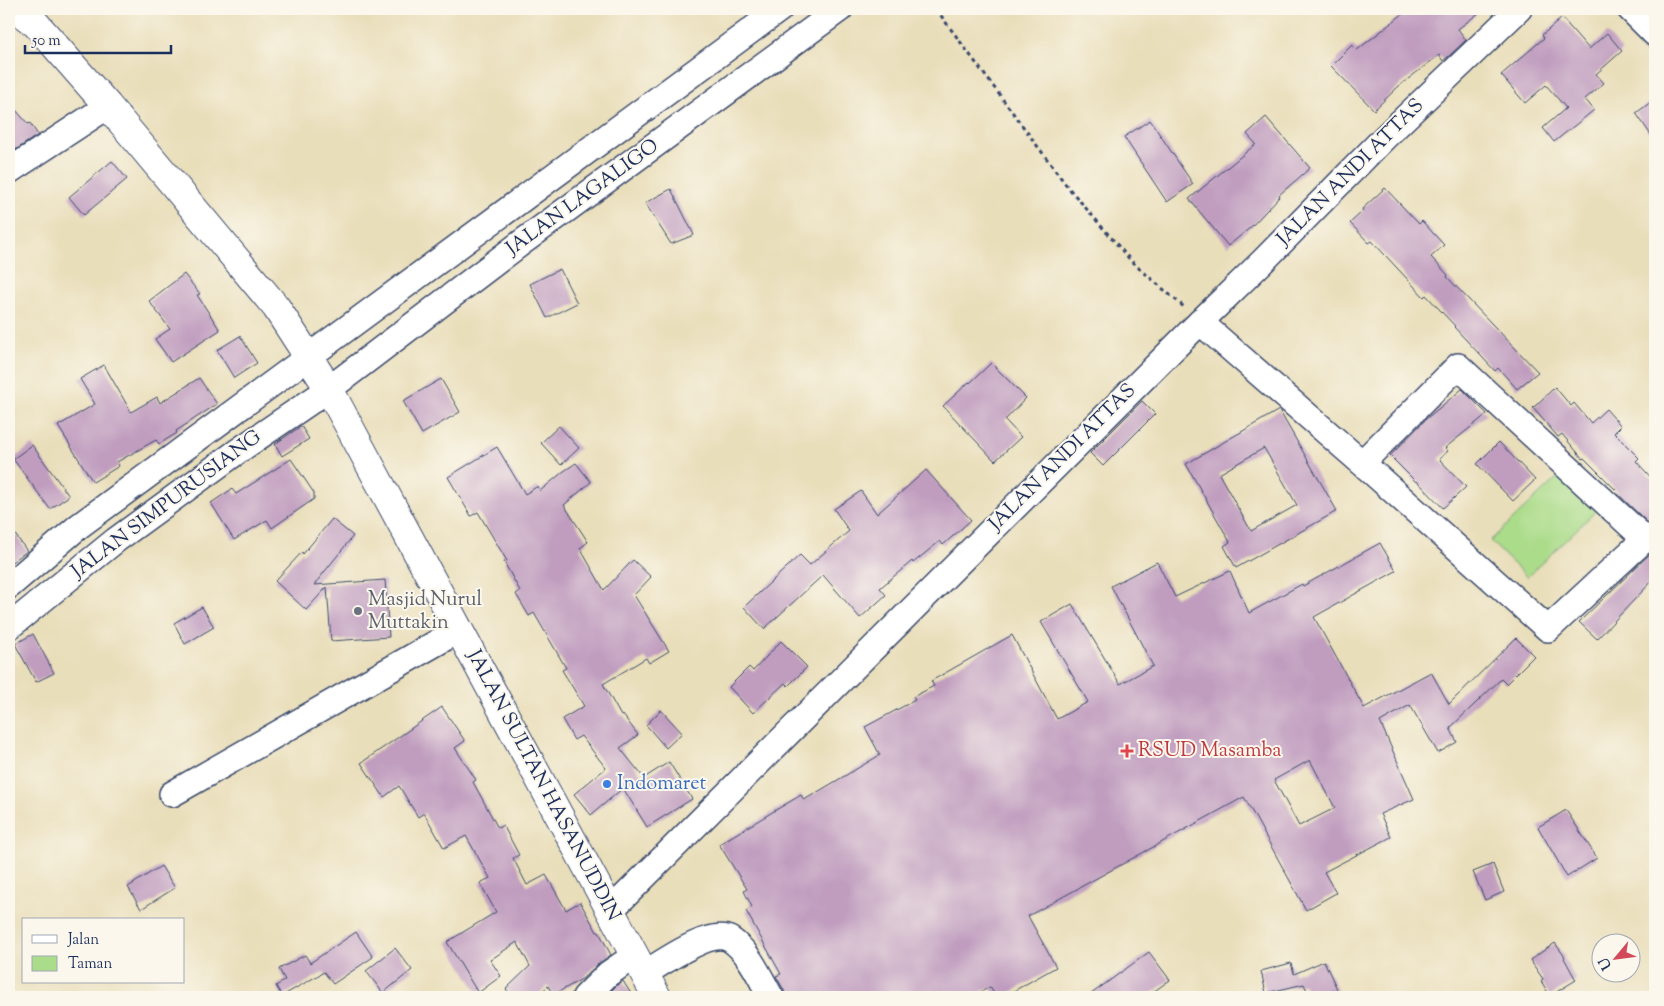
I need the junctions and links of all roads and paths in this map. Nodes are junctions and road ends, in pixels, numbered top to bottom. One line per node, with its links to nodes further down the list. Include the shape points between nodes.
1 (16, 9): 8 (highway, JALAN SULTAN HASANUDDIN, via 36,24)
2 (780, 9): 11 (street, JALAN LAGALIGO)
3 (840, 9): 12 (street, JALAN LAGALIGO, via 521,243)
4 (936, 9): 10 (path, via 1073,193 1132,262)
5 (1519, 9): 10 (street, JALAN ANDI ATTAS)
6 (1630, 9): 7 (street)
7 (1655, 34)
8 (108, 106): 9 (street); 11 (highway, JALAN SULTAN HASANUDDIN, via 276,307)
9 (9, 170)
10 (1200, 322): 13 (street); 18 (street, JALAN ANDI ATTAS)
11 (309, 356): 12 (highway, JALAN SULTAN HASANUDDIN); 14 (street, JALAN SIMPURUSIANG, via 79,526)
12 (329, 389): 15 (street, JALAN SIMPURUSIANG, via 139,524); 16 (highway, JALAN SULTAN HASANUDDIN)
13 (1362, 462): 13 (street, via 1458,366 1645,539 1548,630)
14 (9, 586)
15 (9, 626)
16 (459, 630): 17 (street); 18 (highway, JALAN SULTAN HASANUDDIN)
17 (172, 794)
18 (611, 910): 19 (highway, JALAN SULTAN HASANUDDIN)
19 (639, 965): 20 (street, via 608,974); 21 (highway, JALAN SULTAN HASANUDDIN); 22 (street, via 696,943 714,938 730,939 745,954)
20 (585, 997)
21 (657, 997)
22 (771, 997)

